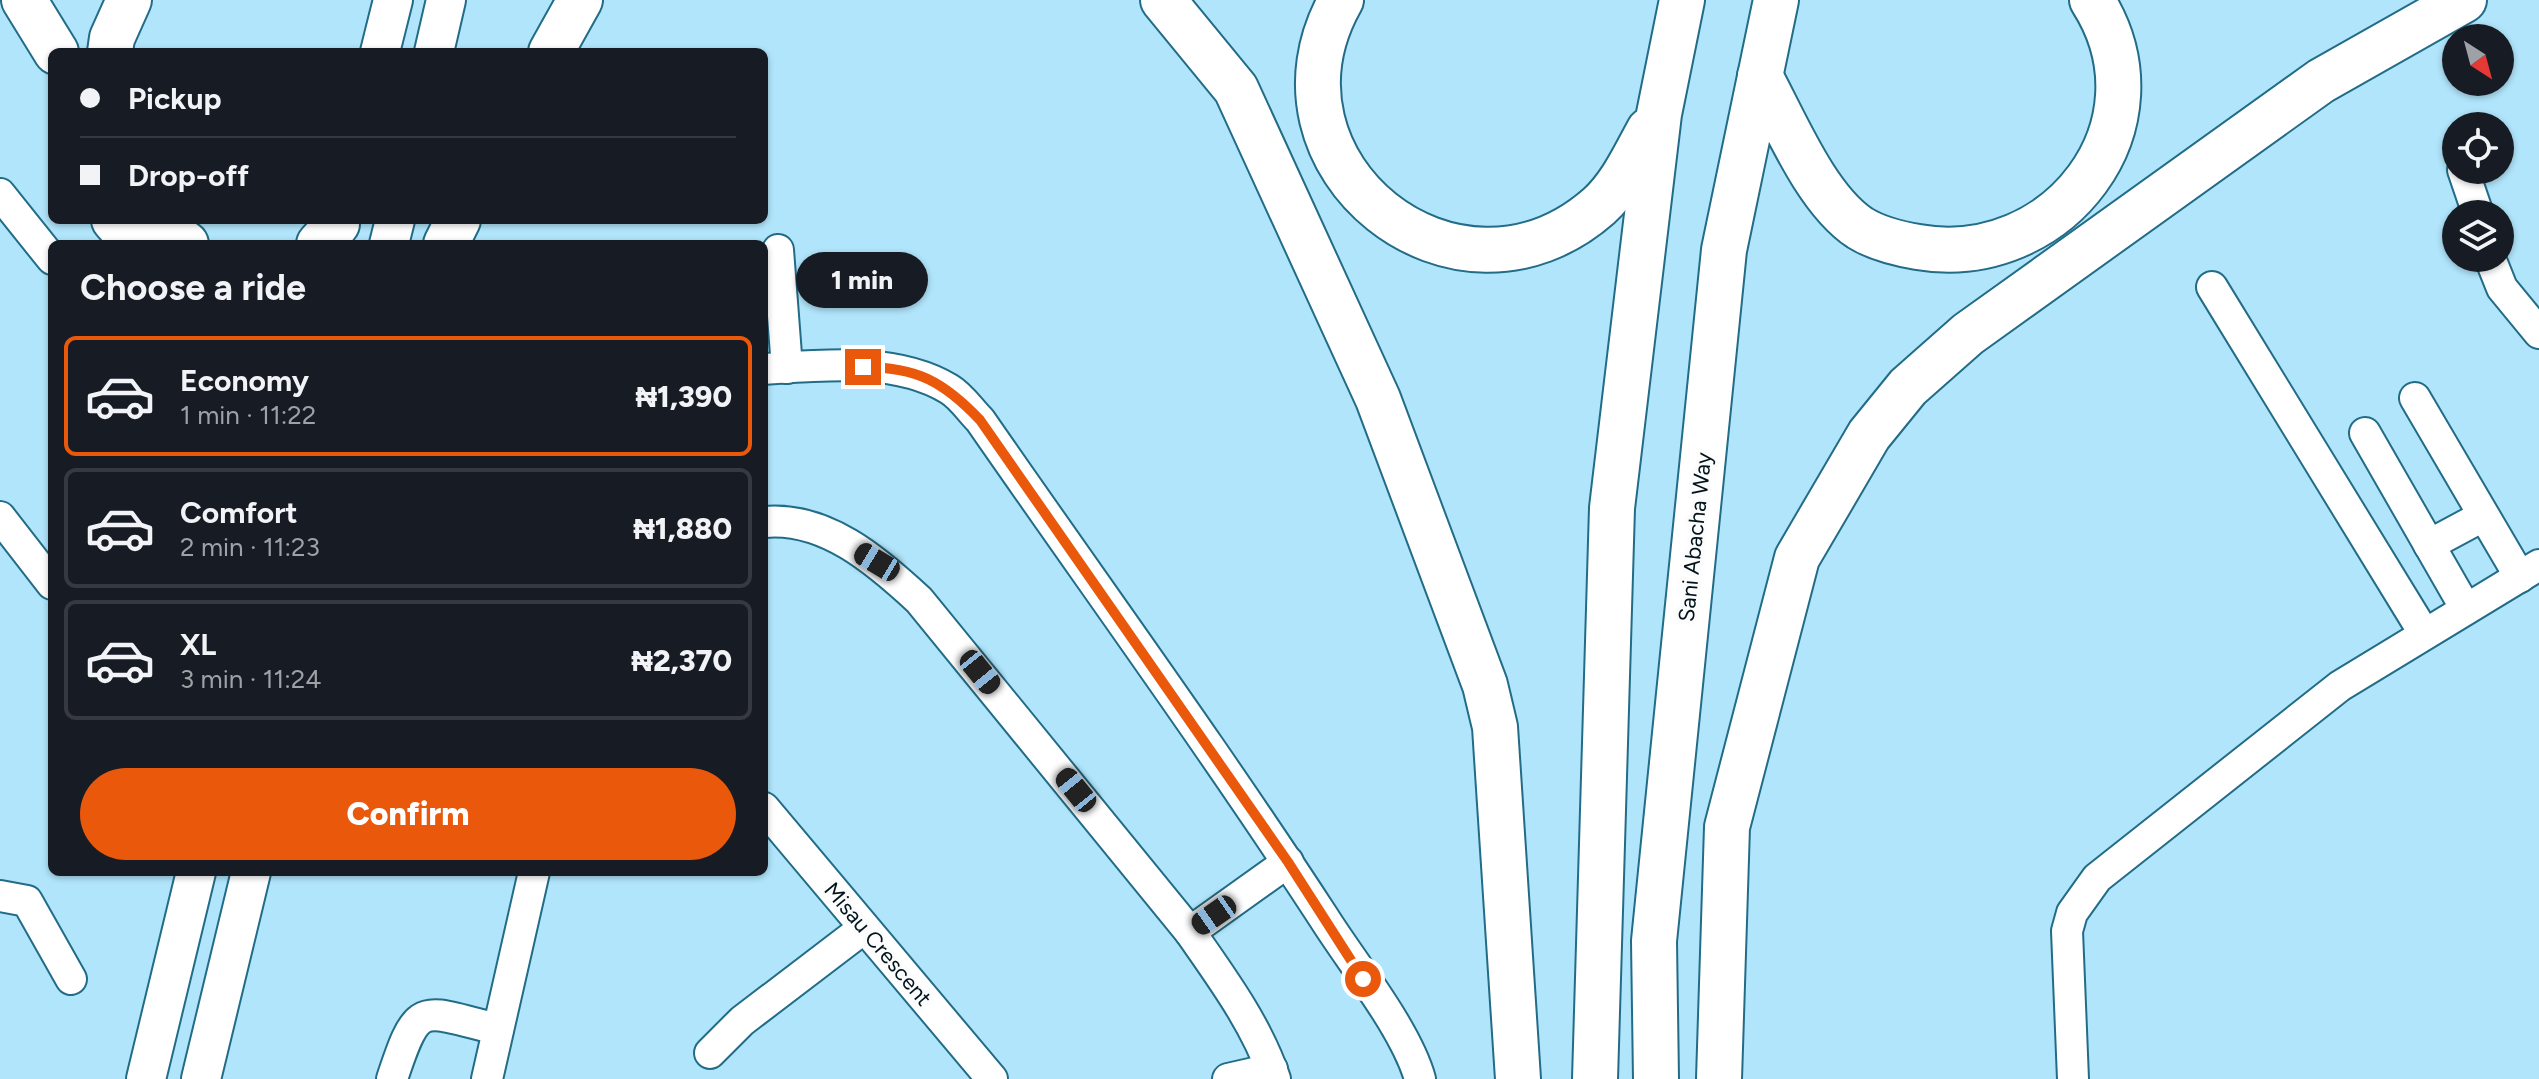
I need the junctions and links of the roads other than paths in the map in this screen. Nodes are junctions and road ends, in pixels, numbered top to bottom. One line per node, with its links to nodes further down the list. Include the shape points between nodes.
1 (24, 0): 12 (highway)
2 (129, 0): 13 (highway)
3 (393, 0): 14 (main road)
4 (446, 0): 15 (main road)
5 (580, 0): 16 (highway)
6 (1163, 0): 59 (highway, via 1236,89 1378,399 1485,685 1495,727)
7 (1341, 0): 18 (highway, via 1330,18 1318,64 1318,101 1331,150 1346,177 1382,215 1445,247 1517,248 1553,237 1599,205 1620,182)
8 (1682, 0): 18 (highway)
9 (1776, 0): 17 (highway, Sani Abacha Way)
10 (2092, 0): 17 (highway, via 2115,51 2119,92 2111,138 2081,191 2042,223 1988,247 1945,252 1902,245 1861,228 1835,205 1818,180)
11 (2464, 0): 62 (highway, via 2321,81 1968,334 1908,387 1869,435 1797,558 1727,827)
12 (54, 48)
13 (111, 48)
14 (381, 48)
15 (435, 48)
16 (553, 48)
17 (1760, 76): 61 (highway, Sani Abacha Way, via 1724,250 1654,941)
18 (1659, 114): 60 (highway, via 1612,508)
19 (0, 194): 25 (street)
20 (118, 224): 22 (highway)
21 (158, 224): 23 (highway)
22 (132, 240)
23 (180, 240)
24 (778, 250): 29 (street)
25 (48, 254)
26 (2496, 272): 28 (street, via 2502,288)
27 (2212, 287): 39 (street)
28 (2539, 333)
29 (776, 368): 41 (street, via 888,367 952,391 980,420)
30 (2415, 398): 32 (street)
31 (2365, 433): 35 (street)
32 (2483, 516): 35 (street); 36 (street)
33 (0, 517): 37 (street)
34 (768, 522): 47 (street, via 784,520 836,537 877,562 919,600)
35 (2429, 545): 38 (street)
36 (2530, 571): 38 (street)
37 (48, 579)
38 (2466, 609): 39 (street)
39 (2424, 633): 63 (street, via 2284,727 2084,894 2072,913 2066,953)
40 (768, 813): 46 (street, Misau Crescent)
41 (1288, 862): 47 (street); 58 (street, via 1393,1025)
42 (195, 876): 52 (main road)
43 (250, 876): 53 (main road)
44 (525, 876): 49 (street)
45 (0, 896): 48 (street, via 27,901)
46 (864, 928): 50 (street, via 742,1021); 56 (street, Misau Crescent)
47 (1190, 932): 51 (street, via 1230,989)
48 (71, 979)
49 (498, 1029): 54 (street, via 431,1014 418,1018 408,1030); 55 (street)
50 (710, 1053)
51 (1273, 1074): 57 (street)
52 (146, 1079)
53 (201, 1079)
54 (392, 1079)
55 (487, 1079)
56 (992, 1079)
57 (1228, 1079)
58 (1420, 1079)
59 (1518, 1079)
60 (1595, 1079)
61 (1656, 1079)
62 (1719, 1079)
63 (2073, 1079)

